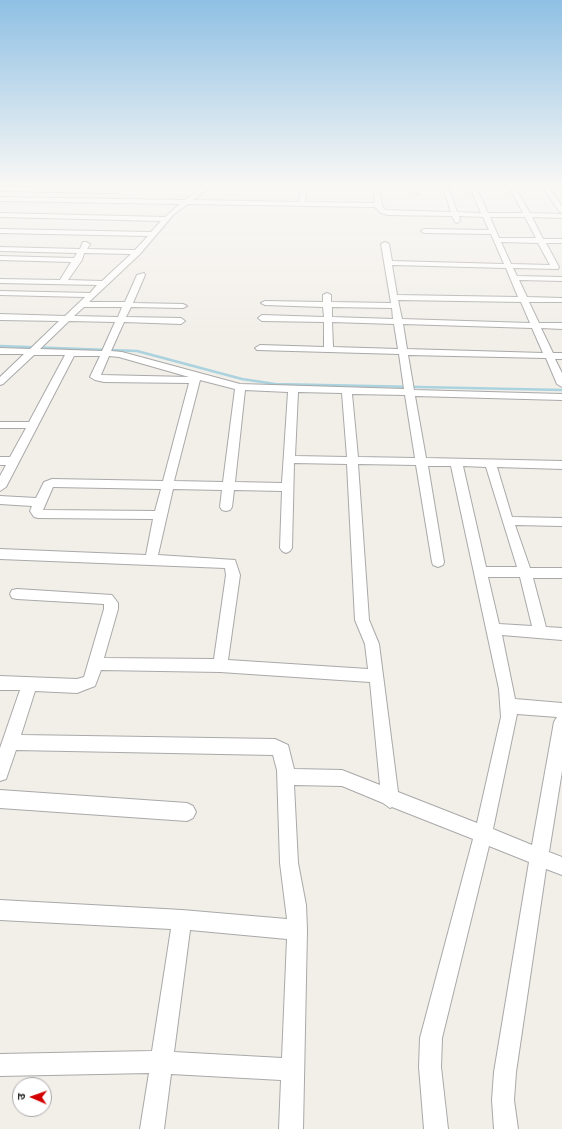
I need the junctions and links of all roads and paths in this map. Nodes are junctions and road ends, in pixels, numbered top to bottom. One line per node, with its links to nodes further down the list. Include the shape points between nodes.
1 (90, 238): 9 (street)
2 (150, 238): 10 (street)
3 (540, 238): 5 (street)
4 (498, 240): 5 (street); 14 (street)
5 (542, 241): 6 (street); 14 (street, via 556,266)
6 (562, 241)
7 (384, 244): 13 (street)
8 (0, 248): 9 (street)
9 (83, 251): 10 (street); 12 (street)
10 (136, 252): 20 (street)
11 (0, 258): 12 (street)
12 (78, 260): 19 (street)
13 (388, 263): 14 (street); 24 (street)
14 (510, 267): 16 (street)
15 (142, 275): 29 (street)
16 (515, 278): 17 (street); 25 (street)
17 (562, 279)
18 (0, 281): 19 (street)
19 (63, 282): 20 (street)
20 (103, 283): 22 (street)
21 (0, 293): 22 (street)
22 (92, 295): 28 (street)
23 (327, 295): 30 (street)
24 (394, 297): 25 (street); 32 (street)
25 (524, 299): 26 (street); 40 (street)
26 (562, 300)
27 (265, 303): 30 (street)
28 (83, 304): 29 (street); 35 (street)
29 (127, 305): 31 (street); 36 (street)
30 (328, 305): 32 (street); 37 (street)
31 (183, 306)
32 (396, 306): 39 (street)
33 (0, 317): 35 (street)
34 (262, 318): 37 (street)
35 (67, 319): 36 (street); 42 (street)
36 (120, 319): 38 (street); 48 (street)
37 (328, 320): 39 (street); 44 (street)
38 (181, 321)
39 (398, 322): 40 (street); 47 (street)
40 (536, 325): 41 (street); 49 (street)
41 (562, 326)
42 (37, 348): 45 (street); 46 (street); 51 (street)
43 (260, 348): 44 (street)
44 (329, 350): 47 (street)
45 (0, 351)
46 (71, 352): 48 (street); 60 (street)
47 (403, 352): 49 (street); 57 (street)
48 (106, 353): 52 (street, via 130,356); 52 (street, via 95,375 98,378)
49 (549, 355): 50 (street); 53 (street)
50 (562, 356)
51 (2, 378)
52 (196, 378): 54 (street); 69 (street)
53 (562, 384)
54 (240, 386): 55 (street); 70 (street)
55 (293, 390): 56 (street); 61 (street)
56 (347, 392): 57 (street); 63 (street)
57 (410, 393): 58 (street); 65 (street)
58 (562, 397)
59 (0, 425): 60 (street)
60 (32, 425): 64 (street)
61 (289, 459): 63 (street); 72 (street)
62 (0, 460): 64 (street)
63 (353, 460): 65 (street); 92 (street, via 362,620 372,644)
64 (13, 461): 71 (street)
65 (420, 461): 66 (street); 82 (street)
66 (456, 462): 67 (street); 83 (street)
67 (490, 463): 68 (street); 77 (street)
68 (562, 465)
69 (169, 485): 70 (street); 74 (street, via 52,483 48,485); 76 (street)
70 (229, 485): 72 (street); 75 (street)
71 (0, 487)
72 (288, 487): 79 (street)
73 (0, 500): 74 (street)
74 (40, 502): 76 (street, via 36,512 38,514)
75 (226, 507)
76 (160, 515): 81 (street)
77 (507, 521): 78 (street); 84 (street)
78 (562, 522)
79 (286, 548)
80 (0, 554): 81 (street)
81 (151, 560): 91 (street, via 230,563 233,574)
82 (438, 562)
83 (481, 572): 84 (street); 87 (street)
84 (525, 572): 85 (street); 88 (street)
85 (562, 573)
86 (17, 594): 90 (street, via 107,599 111,603 111,609)
87 (494, 629): 88 (street); 95 (street)
88 (541, 633): 89 (street)
89 (562, 634)
90 (96, 664): 91 (street); 94 (street, via 90,681 84,685)
91 (220, 666): 92 (street)
92 (377, 676): 101 (street)
93 (0, 683): 94 (street)
94 (29, 685): 98 (street)
95 (509, 706): 96 (street); 104 (street, via 510,717)
96 (562, 710)
97 (562, 722): 105 (street)
98 (10, 742): 99 (street, via 275,747 282,751); 100 (street)
99 (285, 772): 101 (street, via 287,777 294,778 342,778); 109 (street, via 289,863 296,905)
100 (0, 773)
101 (390, 798): 104 (street)
102 (0, 799): 103 (street)
103 (187, 812)
104 (483, 834): 105 (street); 115 (street, via 431,1038 430,1067)
105 (539, 857): 106 (street); 116 (street, via 505,1072 503,1100)
106 (562, 866)
107 (0, 910): 108 (street)
108 (182, 920): 109 (street); 110 (street)
109 (296, 930): 112 (street)
110 (160, 1062): 111 (street); 112 (street); 113 (street)
111 (0, 1064)
112 (294, 1070): 114 (street)
113 (152, 1129)
114 (291, 1129)
115 (436, 1129)
116 (506, 1129)

